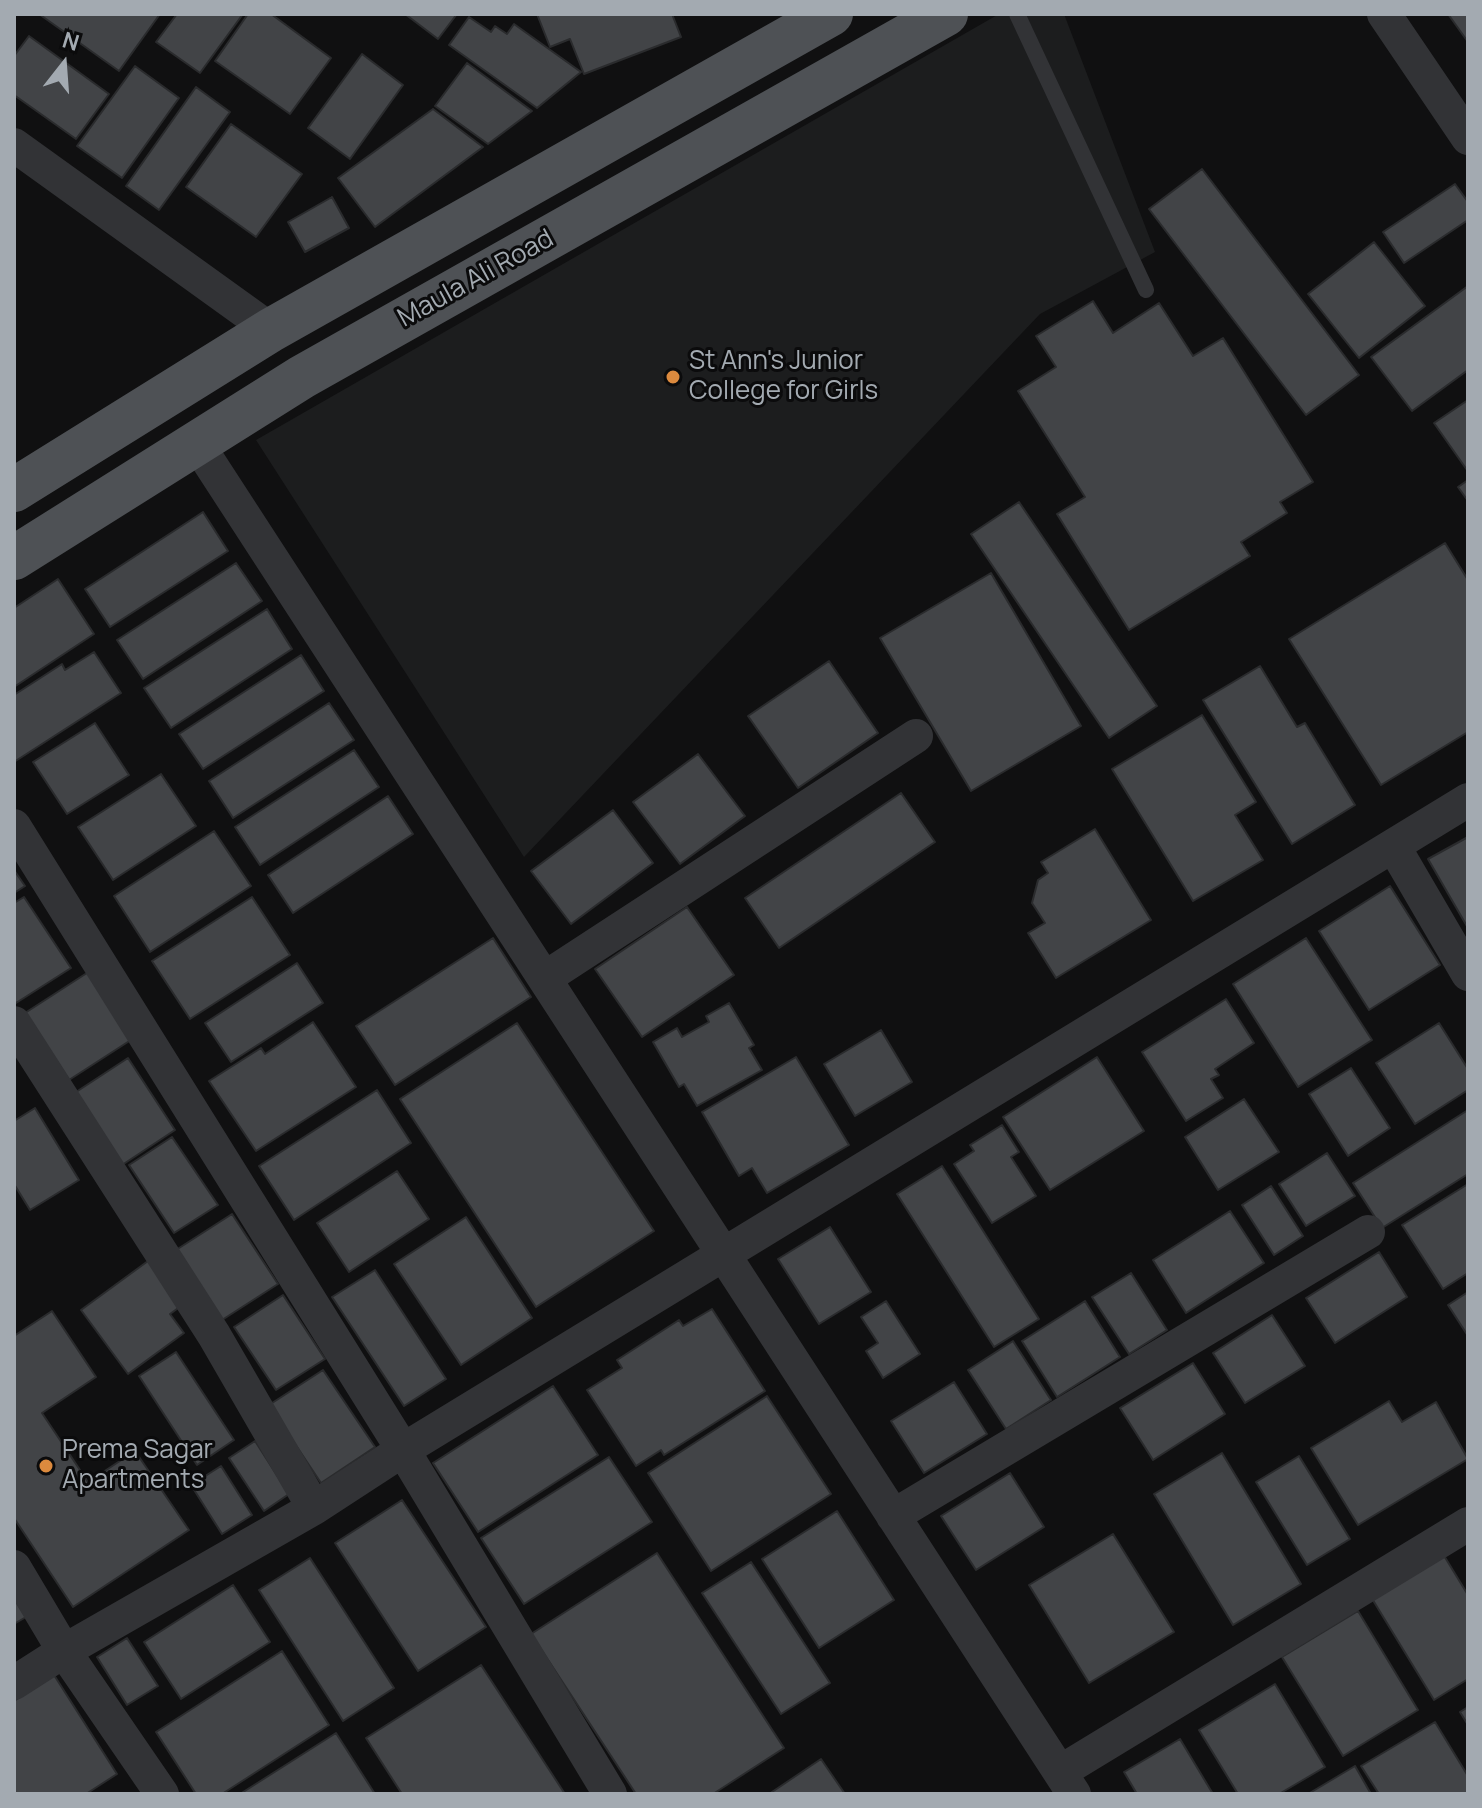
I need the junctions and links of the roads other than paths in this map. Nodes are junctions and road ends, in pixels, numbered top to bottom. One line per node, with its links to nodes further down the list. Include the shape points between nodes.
1 (831, 14): 5 (main road)
2 (946, 14): 8 (main road, Maula Ali Road)
3 (1017, 14): 9 (lane)
4 (1384, 14): 6 (street)
5 (655, 113): 8 (main road); 10 (main road)
6 (1468, 138)
7 (14, 145): 10 (street)
8 (680, 164): 11 (main road, Maula Ali Road)
9 (1146, 290)
10 (271, 330): 12 (main road)
11 (196, 442): 13 (main road, Maula Ali Road); 19 (street)
12 (14, 490)
13 (14, 558)
14 (916, 736): 19 (street)
15 (1468, 800): 17 (street)
16 (14, 826): 23 (street)
17 (1394, 847): 18 (street); 22 (street)
18 (1468, 974)
19 (545, 978): 22 (street)
20 (14, 1023): 24 (street, via 214,1335)
21 (1368, 1232): 25 (street)
22 (724, 1254): 23 (street); 25 (street)
23 (403, 1450): 24 (street); 32 (street)
24 (314, 1508): 28 (street)
25 (893, 1516): 30 (street)
26 (1468, 1524): 30 (street)
27 (14, 1567): 28 (street)
28 (64, 1651): 29 (street); 31 (street)
29 (14, 1683)
30 (1067, 1783)
31 (162, 1794)
32 (610, 1794)

